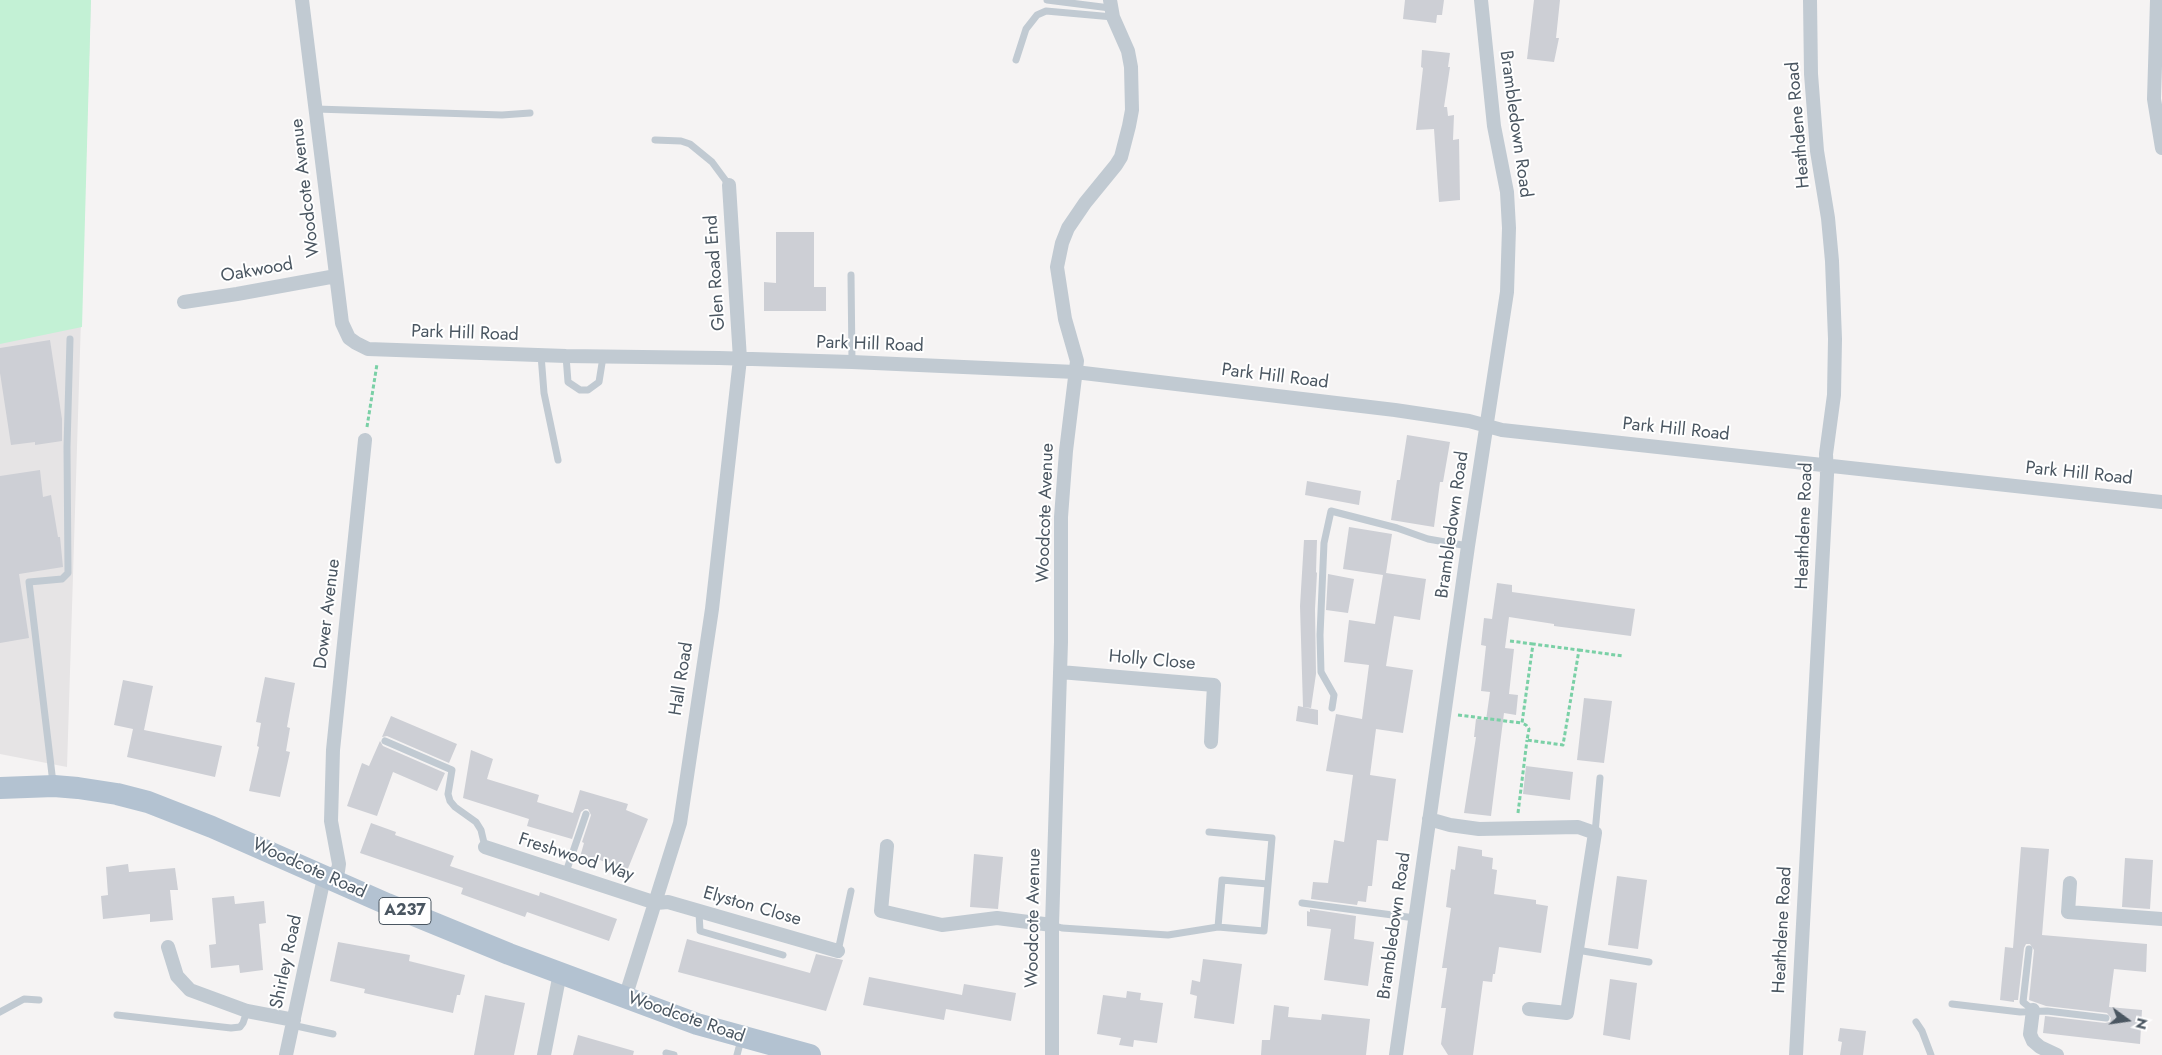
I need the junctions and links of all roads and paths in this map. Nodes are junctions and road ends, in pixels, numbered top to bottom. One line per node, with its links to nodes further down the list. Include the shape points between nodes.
1 (302, 0): 8 (street, Woodcote Avenue)
2 (1047, 0): 6 (lane)
3 (1481, 0): 24 (street, Brambledown Road, via 1509,228 1507,292)
4 (1810, 0): 27 (street, Heathdene Road, via 1811,74 1817,151 1828,218 1834,311 1834,395)
5 (2156, 0): 11 (street, via 2154,99)
6 (1111, 8): 7 (lane, via 1046,11 1026,29); 23 (street, Woodcote Avenue, via 1128,51 1132,110 1121,157 1085,203 1062,243 1057,279 1077,361)
7 (1016, 60)
8 (316, 110): 9 (lane, via 502,115); 14 (street, Woodcote Avenue)
9 (530, 112)
10 (655, 140): 12 (lane, via 690,144 712,162)
11 (2162, 148)
12 (729, 185): 21 (street, Glen Road End)
13 (851, 275): 22 (lane)
14 (336, 276): 15 (street, Oakwood); 17 (street, Woodcote Avenue, via 346,332 356,343)
15 (184, 302)
16 (70, 339): 42 (lane, via 68,573 62,579 29,582)
17 (379, 350): 18 (street, Park Hill Road); 25 (path)
18 (540, 355): 19 (street, Park Hill Road); 26 (lane)
19 (566, 356): 20 (street, Park Hill Road); 20 (lane, via 568,382 580,390 588,390 599,382)
20 (603, 357): 21 (street, Park Hill Road)
21 (740, 359): 22 (street, Park Hill Road); 56 (street, Hall Road, via 712,608 680,822)
22 (852, 362): 23 (street, Park Hill Road)
23 (1075, 372): 24 (street, Park Hill Road, via 1395,410); 34 (street, Woodcote Avenue, via 1061,517)
24 (1487, 426): 27 (street, Park Hill Road); 29 (street, Brambledown Road)
25 (366, 440): 52 (street, Dower Avenue, via 332,750 331,821 339,864 338,871)
26 (558, 460)
27 (1827, 465): 28 (street, Park Hill Road); 90 (street, Heathdene Road)
28 (2162, 502)
29 (1468, 546): 35 (lane, via 1428,540 1397,528 1331,511 1324,543 1320,672 1334,695); 36 (street, Brambledown Road)
30 (1510, 641): 31 (path)
31 (1533, 644): 32 (path); 37 (path)
32 (1578, 650): 33 (path); 38 (path, via 1563,745)
33 (1623, 656)
34 (1060, 672): 40 (street, Holly Close, via 1214,684); 61 (street, Woodcote Avenue)
35 (1332, 708)
36 (1445, 714): 37 (path); 45 (street, Brambledown Road)
37 (1522, 723): 38 (path, via 1529,729)
38 (1527, 740): 46 (path)
39 (385, 741): 50 (lane, via 452,770 450,801 476,822)
40 (1211, 742)
41 (1600, 778): 48 (lane)
42 (54, 786): 43 (main road, Woodcote Road / A237); 52 (main road, Woodcote Road / A237, via 103,791 154,804)
43 (0, 788)
44 (586, 814): 51 (lane)
45 (1429, 818): 46 (street, via 1479,829); 59 (street, Brambledown Road)
46 (1516, 828): 48 (street, via 1578,827)
47 (1209, 832): 54 (lane, via 1272,838)
48 (1595, 833): 65 (street)
49 (887, 846): 61 (street, via 881,911 942,925 997,918)
50 (485, 848): 51 (street, Freshwood Way)
51 (566, 872): 56 (street, Freshwood Way)
52 (326, 877): 69 (main road, Woodcote Road / A237); 80 (street, Shirley Road)
53 (2070, 883): 60 (street, via 2068,912)
54 (1268, 884): 62 (lane, via 1222,880); 62 (lane, via 1264,931)
55 (851, 890): 66 (lane)
56 (656, 903): 58 (street, Elyston Close, via 668,902); 70 (street, Hall Road)
57 (1302, 903): 59 (lane)
58 (699, 912): 66 (street, Elyston Close); 67 (lane, via 700,931)
59 (1415, 918): 89 (street, Brambledown Road)
60 (2162, 920)
61 (1052, 925): 62 (lane, via 1168,935); 88 (street, Woodcote Avenue)
62 (1218, 926)
63 (168, 947): 74 (street, via 183,985)
64 (2029, 949): 75 (lane, via 2023,1002)
65 (1577, 950): 68 (lane); 73 (street, via 1567,1013)
66 (838, 951)
67 (783, 955)
68 (1649, 962)
69 (560, 973): 70 (main road, Woodcote Road / A237); 85 (street)
70 (625, 998): 82 (main road, Woodcote Road / A237)
71 (39, 1000): 76 (lane, via 24,999)
72 (1952, 1004): 75 (lane, via 2020,1012)
73 (1529, 1009)
74 (247, 1010): 77 (lane, via 240,1027 231,1028); 80 (street)
75 (2033, 1010): 78 (lane); 92 (street, via 2030,1034 2033,1041)
76 (0, 1012)
77 (117, 1015)
78 (2106, 1018)
79 (1916, 1022): 91 (lane)
80 (293, 1023): 81 (lane); 84 (street, Shirley Road)
81 (333, 1034)
82 (740, 1046): 87 (main road, Woodcote Road / A237)
83 (666, 1053): 86 (lane)
84 (286, 1055)
85 (544, 1055)
86 (674, 1055)
87 (810, 1055)
88 (1052, 1055)
89 (1396, 1055)
90 (1796, 1055)
91 (1931, 1055)
92 (2057, 1055)

